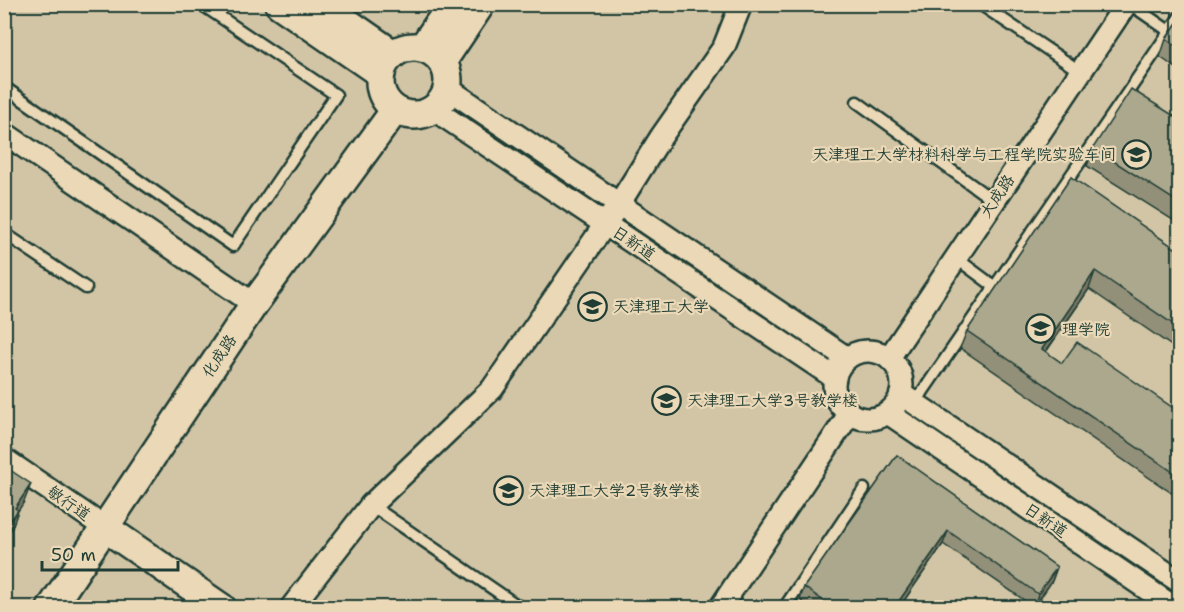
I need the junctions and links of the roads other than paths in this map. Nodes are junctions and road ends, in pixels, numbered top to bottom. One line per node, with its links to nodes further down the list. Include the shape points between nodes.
1 (201, 4): 14 (lane, via 336,95 233,246)
2 (279, 4): 11 (street)
3 (321, 4): 11 (street)
4 (452, 4): 13 (street)
5 (481, 4): 13 (street)
6 (741, 4): 19 (street, via 724,47 660,137)
7 (980, 4): 12 (lane)
8 (1128, 4): 10 (lane); 12 (street, 大成路)
9 (1179, 16): 10 (lane)
10 (1169, 31): 23 (lane, via 1071,185)
11 (387, 64): 13 (street, via 404,49 415,47); 16 (street, via 380,86)
12 (1081, 72): 18 (street, 大成路)
13 (436, 77): 16 (street, via 413,115); 19 (street, 日新道); 20 (street, 日新道)
14 (6, 91)
15 (857, 102): 18 (lane)
16 (395, 110): 25 (street, 化成路)
17 (4, 133): 25 (street)
18 (994, 201): 22 (street, 大成路)
19 (619, 204): 20 (street); 26 (street, 日新道)
20 (605, 224): 28 (street, 日新道); 34 (street, via 492,389)
21 (4, 233): 24 (lane)
22 (956, 258): 23 (lane); 27 (street, 大成路)
23 (995, 287): 29 (lane)
24 (86, 288)
25 (254, 304): 35 (street, 化成路)
26 (847, 358): 27 (street, via 869,351); 28 (street)
27 (889, 358): 29 (street, via 901,376)
28 (835, 378): 30 (street, via 838,401)
29 (908, 398): 31 (street); 36 (street, 日新道)
30 (850, 413): 31 (street, via 867,419); 41 (street)
31 (888, 413): 43 (street, 日新道)
32 (4, 459): 35 (street, 敏行道)
33 (864, 489): 42 (lane)
34 (371, 505): 39 (street); 40 (lane)
35 (104, 527): 37 (street, 化成路); 38 (street, 敏行道)
36 (1179, 582)
37 (51, 608)
38 (222, 608)
39 (291, 608)
40 (521, 608)
41 (720, 608)
42 (784, 608)
43 (1175, 608)

